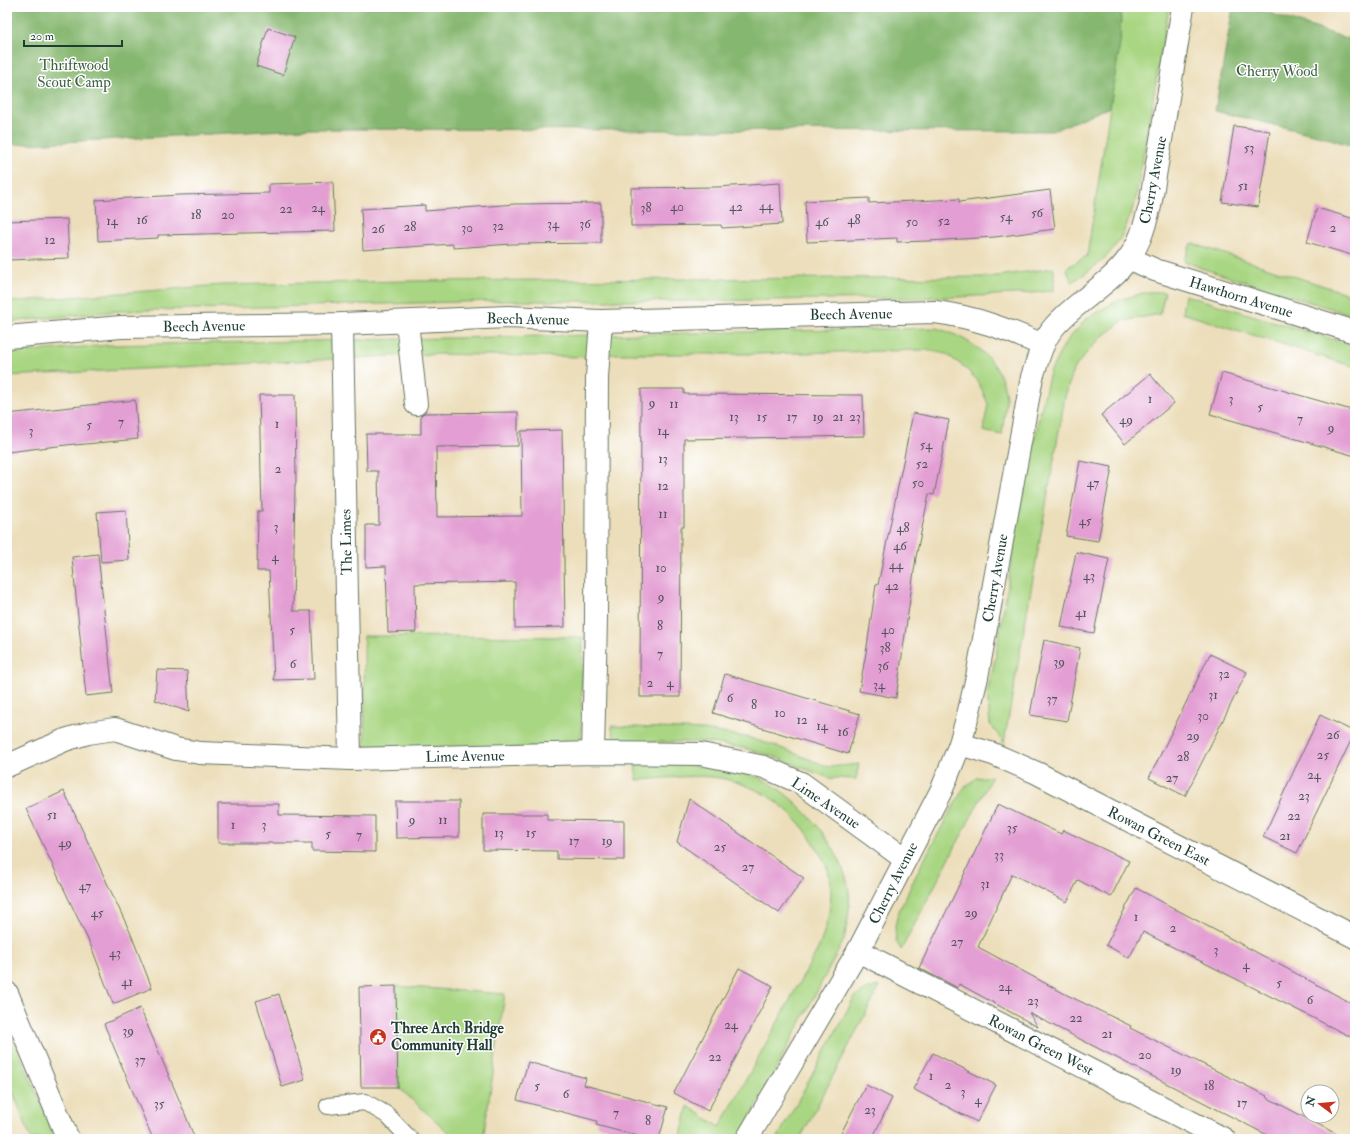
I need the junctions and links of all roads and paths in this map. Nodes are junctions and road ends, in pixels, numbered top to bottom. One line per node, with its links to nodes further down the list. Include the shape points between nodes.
1 (1183, 7): 2 (street, Cherry Avenue, via 1150,206 1141,235)
2 (1129, 258): 6 (street, Hawthorn Avenue, via 1155,270); 8 (street, Cherry Avenue, via 1108,281 1054,327)
3 (601, 320): 4 (street, Beech Avenue, via 508,317); 8 (street, Beech Avenue, via 935,312 987,322); 11 (street, via 597,377)
4 (408, 322): 5 (street, Beech Avenue); 9 (street)
5 (342, 324): 7 (street, Beech Avenue, via 121,328); 12 (street, The Limes)
6 (1355, 332)
7 (7, 336)
8 (1043, 344): 10 (street, Cherry Avenue, via 1025,410 977,677)
9 (416, 404)
10 (960, 744): 14 (street, Cherry Avenue, via 942,789); 15 (street, Rowan Green East, via 993,754 1037,773)
11 (593, 753): 12 (street, Lime Avenue); 14 (street, Lime Avenue, via 701,754 764,767 801,783)
12 (350, 759): 13 (street, Lime Avenue, via 200,753 176,749 115,730 88,733 65,740)
13 (7, 766)
14 (904, 859): 16 (street, Cherry Avenue)
15 (1355, 937)
16 (858, 951): 21 (street, Cherry Avenue); 22 (street, Rowan Green West)
17 (7, 993): 19 (street)
18 (328, 1106): 20 (lane, via 365,1102 387,1115)
19 (68, 1139)
20 (410, 1139)
21 (747, 1139)
22 (1224, 1139)

